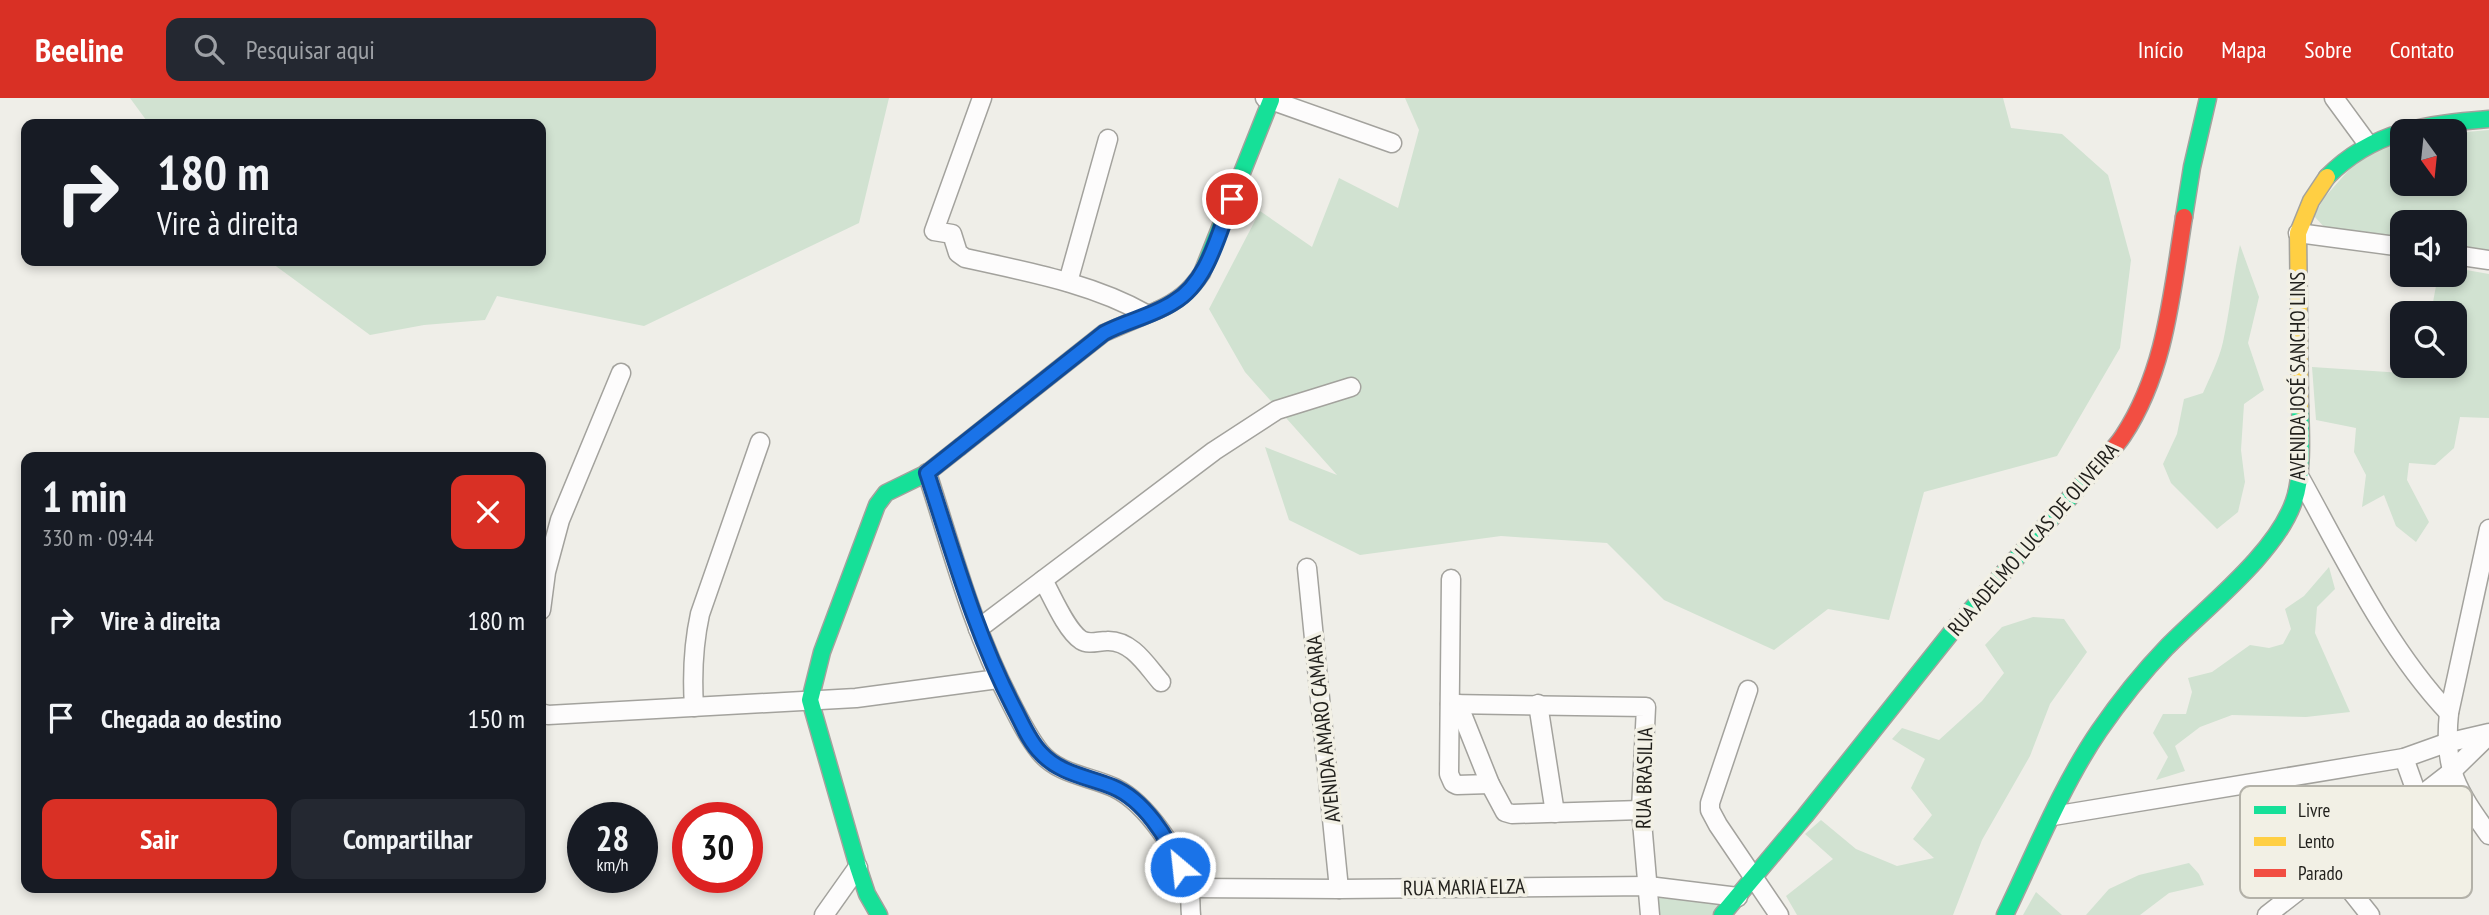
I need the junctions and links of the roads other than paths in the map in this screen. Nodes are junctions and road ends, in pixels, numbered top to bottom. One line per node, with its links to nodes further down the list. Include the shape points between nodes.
1 (982, 98): 13 (street, via 934,231 952,234 958,253 965,258)
2 (2208, 98): 49 (street, RUA ADELMO LUCAS DE OLIVEIRA, via 2165,331 2138,411 2122,438 1954,629)
3 (2334, 98): 8 (street)
4 (1268, 99): 7 (street); 14 (street, via 1202,273 1181,298)
5 (2489, 119): 8 (street, AVENIDA JOSÉ SANCHO LINS, via 2419,127)
6 (1108, 139): 13 (street)
7 (1392, 143)
8 (2368, 143): 9 (street, AVENIDA JOSÉ SANCHO LINS, via 2322,183 2305,209)
9 (2298, 233): 10 (street); 19 (street, AVENIDA JOSÉ SANCHO LINS)
10 (2390, 245)
11 (2467, 257): 12 (street)
12 (2489, 260)
13 (1068, 282): 14 (street)
14 (1146, 314): 18 (street, via 1104,333)
15 (621, 373): 22 (street, via 560,520)
16 (1351, 387): 24 (street, via 1277,410 1214,451)
17 (760, 442): 32 (street, via 700,614 693,651)
18 (927, 473): 25 (street); 29 (street, via 886,493 877,505 822,652)
19 (2299, 476): 33 (street, via 2394,643); 46 (street, AVENIDA JOSÉ SANCHO LINS, via 2283,527 2133,685 2098,732)
20 (2489, 529): 33 (street)
21 (1307, 568): 52 (street, AVENIDA AMARO CAMARA)
22 (546, 572)
23 (1451, 579): 30 (street)
24 (1043, 580): 25 (street); 27 (street, via 1083,642 1125,644)
25 (978, 629): 26 (street)
26 (998, 678): 29 (street); 51 (street, via 1042,754 1069,773 1116,788 1142,808 1172,847)
27 (1161, 682)
28 (1748, 690): 49 (street, via 1710,810)
29 (810, 701): 32 (street); 48 (street)
30 (1454, 704): 31 (street, RUA BRASILIA); 39 (street); 39 (street, via 1450,779 1457,785)
31 (1538, 704): 44 (street, RUA BRASILIA, via 1646,706); 45 (street)
32 (694, 707): 34 (street)
33 (2449, 713): 36 (street)
34 (546, 714)
35 (2489, 734): 36 (street); 38 (street)
36 (2446, 743): 37 (street); 38 (street)
37 (2404, 758): 40 (street); 46 (street)
38 (2451, 772): 41 (street); 42 (street)
39 (1490, 784): 45 (street, via 1506,812)
40 (2414, 786)
41 (2433, 786)
42 (2458, 786)
43 (2472, 809): 47 (street)
44 (1641, 810): 45 (street); 50 (street, RUA BRASILIA)
45 (1555, 813)
46 (2053, 817): 62 (street, AVENIDA JOSÉ SANCHO LINS)
47 (2489, 835)
48 (858, 867): 56 (street); 57 (street)
49 (1754, 878): 53 (street, RUA ADELMO LUCAS DE OLIVEIRA); 61 (street)
50 (1648, 886): 52 (street, RUA MARIA ELZA); 53 (street, RUA MARIA ELZA); 59 (street, RUA BRASILIA)
51 (1189, 888): 52 (street, RUA MARIA ELZA); 58 (street)
52 (1339, 889)
53 (1738, 897): 60 (street, RUA ADELMO LUCAS DE OLIVEIRA)
54 (2289, 898): 63 (street)
55 (2356, 898): 64 (street)
56 (824, 915)
57 (879, 915)
58 (1191, 915)
59 (1650, 915)
60 (1722, 915)
61 (1779, 915)
62 (2005, 915)
63 (2267, 915)
64 (2370, 915)

